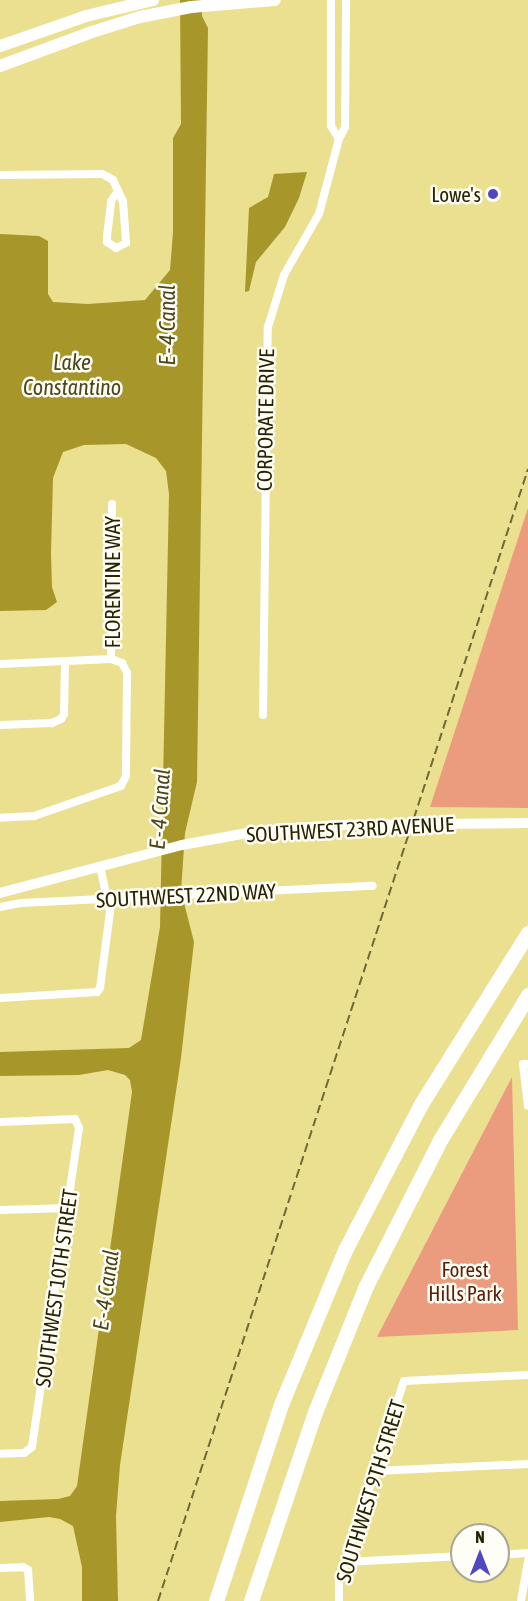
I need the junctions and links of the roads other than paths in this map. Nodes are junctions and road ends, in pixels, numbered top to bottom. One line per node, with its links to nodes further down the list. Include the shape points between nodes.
1 (153, 0): 5 (main road, via 72,20)
2 (275, 0): 6 (main road, via 191,7 140,17)
3 (331, 0): 7 (street, via 331,126)
4 (346, 0): 7 (street, CORPORATE DRIVE, via 345,127)
5 (0, 46)
6 (0, 66)
7 (339, 139): 14 (street, CORPORATE DRIVE, via 320,214 284,275 268,327)
8 (0, 175): 9 (street, via 102,174 113,180)
9 (118, 191): 9 (street, via 111,201 107,236 107,242 116,248 126,243 123,201)
10 (112, 504): 11 (street, FLORENTINE WAY)
11 (111, 659): 12 (street); 16 (street, via 123,663 126,673 124,782 116,789 34,816)
12 (65, 661): 13 (street); 15 (street, via 61,719 52,723)
13 (0, 664)
14 (263, 715)
15 (0, 725)
16 (0, 818)
17 (528, 823): 18 (street, SOUTHWEST 23RD AVENUE, via 289,828 196,842)
18 (100, 867): 20 (street, SOUTHWEST 23RD AVENUE); 21 (street)
19 (373, 886): 21 (street, SOUTHWEST 22ND WAY)
20 (0, 893)
21 (109, 899): 22 (street, SOUTHWEST 22ND WAY); 25 (street, via 110,918 97,992)
22 (0, 907)
23 (528, 933): 42 (highway, via 421,1104 345,1251 285,1394)
24 (528, 995): 43 (highway, via 440,1140 377,1262 315,1412)
25 (0, 998)
26 (526, 1064): 27 (street)
27 (528, 1106)
28 (0, 1122): 29 (street, SOUTHWEST 10TH STREET, via 75,1119 78,1123)
29 (68, 1208): 30 (street); 32 (street, SOUTHWEST 10TH STREET, via 34,1435 29,1451)
30 (0, 1210)
31 (528, 1375): 34 (street, SOUTHWEST 9TH STREET, via 404,1381)
32 (0, 1454)
33 (528, 1464): 34 (street)
34 (375, 1472): 39 (street, SOUTHWEST 9TH STREET)
35 (528, 1553): 36 (street)
36 (510, 1554)
37 (450, 1557): 39 (street)
38 (528, 1561): 45 (street)
39 (345, 1562): 44 (street, SOUTHWEST 9TH STREET)
40 (0, 1568): 41 (street, via 28,1570)
41 (30, 1601)
42 (216, 1601)
43 (251, 1601)
44 (339, 1601)
45 (521, 1601)

